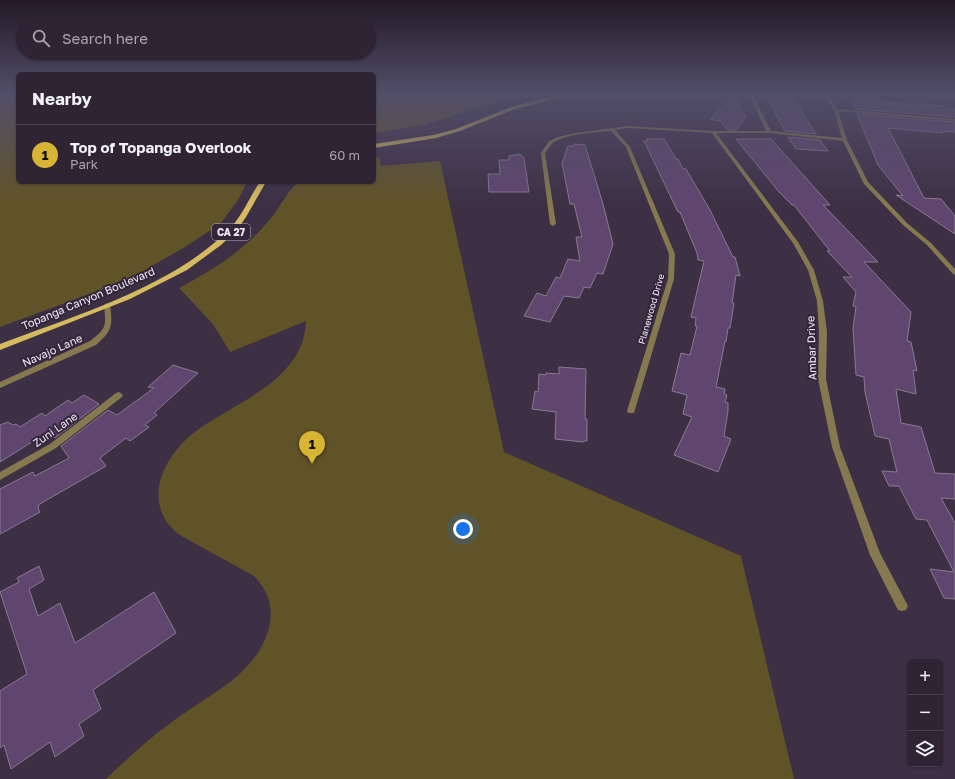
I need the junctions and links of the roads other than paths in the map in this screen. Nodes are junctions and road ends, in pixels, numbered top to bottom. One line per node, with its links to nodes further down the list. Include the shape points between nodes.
1 (459, 129): 9 (main road, via 434,137)
2 (610, 129): 11 (street, via 560,138 551,142 542,153)
3 (612, 129): 17 (street, Planewood Drive, via 628,147 672,254 671,279)
4 (676, 129): 6 (street)
5 (842, 129): 8 (street)
6 (713, 132): 7 (street); 19 (street, Ambar Drive, via 796,243 811,270 820,301 823,332 822,379 836,447 875,556)
7 (769, 132): 8 (street)
8 (845, 140): 12 (street, via 866,183)
9 (376, 146)
10 (262, 184): 13 (main road, Topanga Canyon Boulevard / CA 27, via 235,227 208,252 177,273)
11 (553, 224)
12 (955, 272)
13 (107, 305): 14 (main road, Topanga Canyon Boulevard / CA 27); 15 (street, Navajo Lane, via 110,324 106,332 93,343)
14 (0, 347)
15 (0, 384)
16 (119, 395): 18 (street, Zuni Lane, via 53,446)
17 (631, 412)
18 (0, 476)
19 (902, 606)

